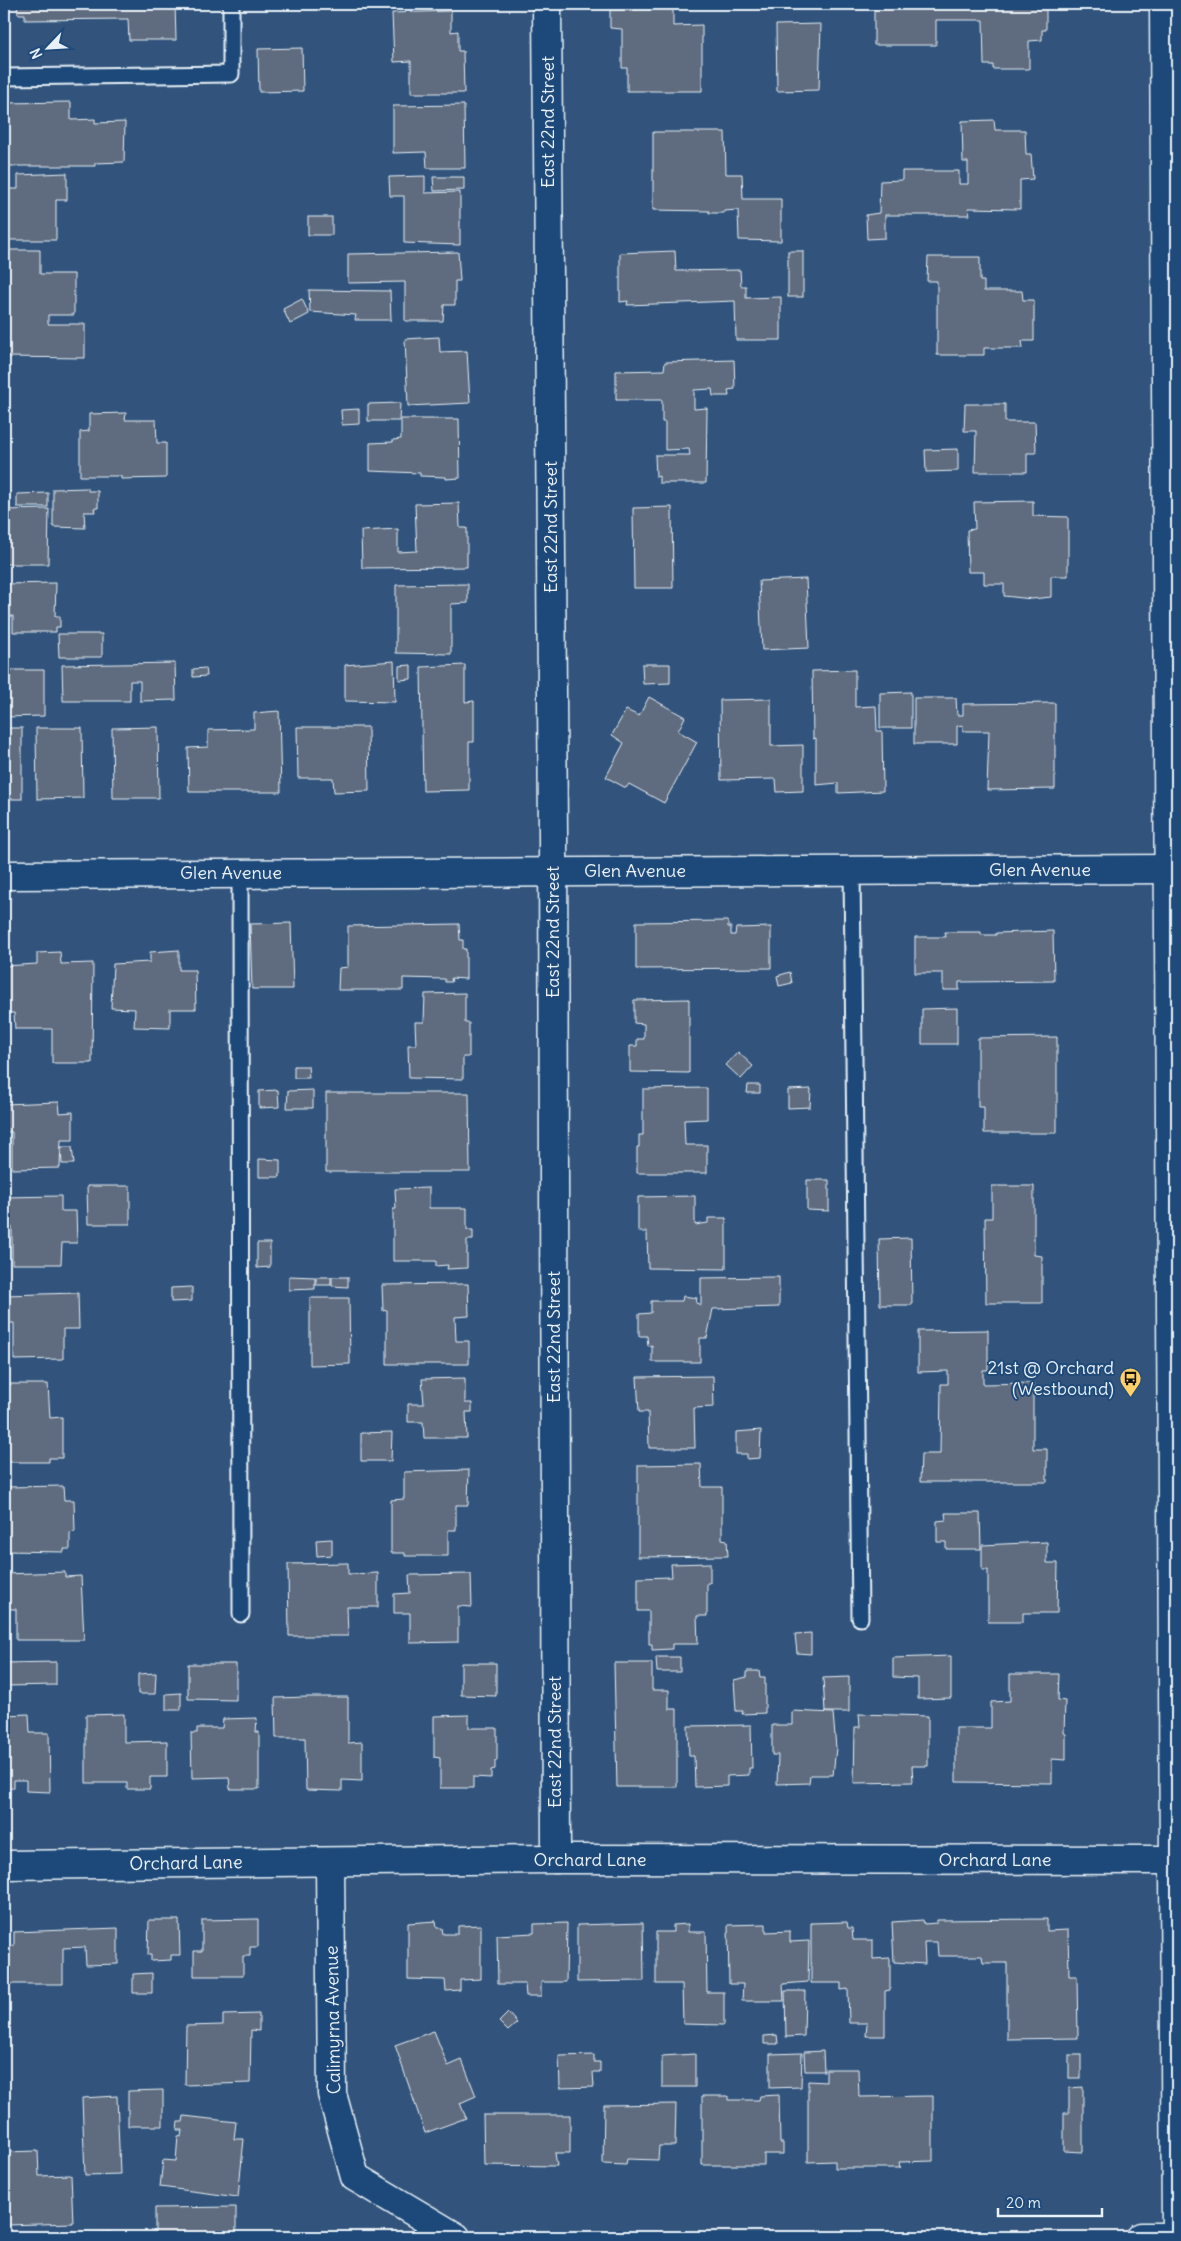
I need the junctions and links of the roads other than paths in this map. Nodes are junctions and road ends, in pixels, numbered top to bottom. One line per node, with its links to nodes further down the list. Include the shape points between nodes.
1 (231, 4): 4 (lane, via 231,74)
2 (547, 4): 8 (street, East 22nd Street)
3 (1164, 4): 5 (street)
4 (4, 77)
5 (1171, 100): 6 (street)
6 (1173, 869): 7 (street, Glen Avenue); 14 (street)
7 (852, 870): 8 (street, Glen Avenue); 12 (lane)
8 (553, 871): 9 (street, Glen Avenue); 13 (street, East 22nd Street)
9 (240, 873): 10 (street, Glen Avenue); 11 (lane)
10 (4, 875)
11 (241, 1614)
12 (860, 1618)
13 (556, 1860): 14 (street, Orchard Lane); 15 (street, Orchard Lane)
14 (1176, 1860): 19 (street)
15 (330, 1862): 16 (street, Orchard Lane); 17 (street, Calimyrna Avenue, via 332,2094 355,2177)
16 (4, 1865)
17 (456, 2237)
18 (1141, 2237): 19 (street)
19 (1177, 2237)

